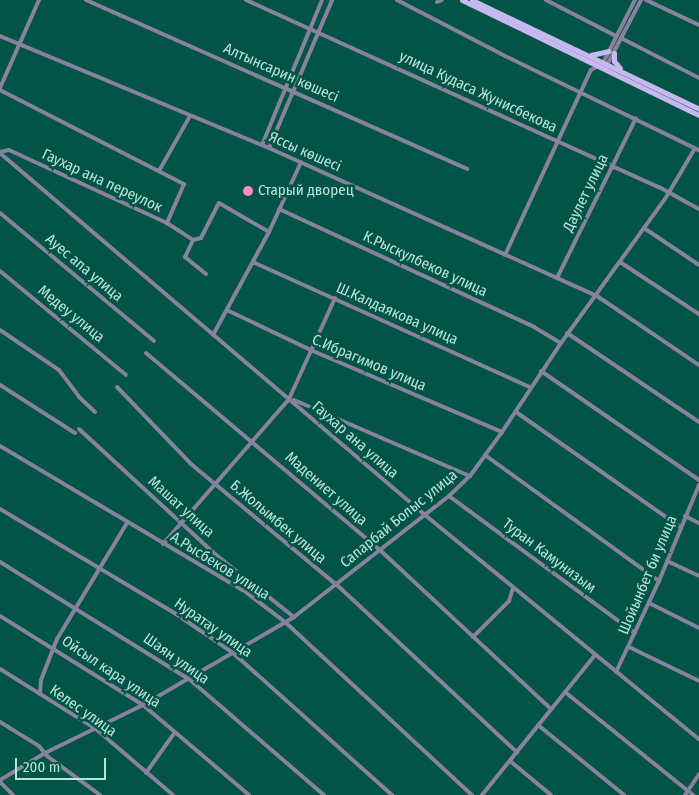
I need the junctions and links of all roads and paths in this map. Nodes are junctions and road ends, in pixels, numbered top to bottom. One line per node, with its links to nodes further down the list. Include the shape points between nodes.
1 (39, 0): 21 (street)
2 (86, 0): 27 (street, Алтынсарин көшесі)
3 (246, 0): 16 (street, улица Кудаса Жунисбекова)
4 (322, 0): 16 (street)
5 (332, 0): 17 (street)
6 (397, 0): 30 (street)
7 (442, 0): 14 (street)
8 (462, 0): 24 (main road)
9 (472, 0): 23 (main road)
10 (546, 0): 19 (street)
11 (635, 0): 19 (street)
12 (641, 0): 20 (street)
13 (646, 0): 15 (street)
14 (437, 2)
15 (699, 25)
16 (311, 28): 17 (street, улица Кудаса Жунисбекова); 27 (street)
17 (318, 32): 29 (street); 35 (street, улица Кудаса Жунисбекова)
18 (0, 36): 21 (street, Яссы көшесі)
19 (616, 36): 22 (street)
20 (621, 38): 22 (street); 26 (street)
21 (19, 44): 28 (street); 33 (street, Яссы көшесі)
22 (612, 52): 23 (main road); 24 (street); 25 (main road, via 615,63)
23 (585, 54): 24 (main road)
24 (602, 66): 25 (main road); 30 (street)
25 (629, 77): 31 (main road); 32 (main road)
26 (699, 78)
27 (286, 87): 29 (street, Алтынсарин көшесі); 36 (street)
28 (0, 89): 43 (street)
29 (293, 91): 37 (street); 42 (street, Алтынсарин көшесі)
30 (580, 92): 34 (street); 35 (street)
31 (699, 109)
32 (699, 114)
33 (190, 116): 36 (street, Яссы көшесі); 43 (street)
34 (636, 118): 38 (street); 41 (street, Даулет улица)
35 (559, 142): 41 (street, улица Кудаса Жунисбекова); 52 (street)
36 (262, 145): 37 (street, Яссы көшесі)
37 (269, 148): 40 (street, Яссы көшесі)
38 (697, 149): 44 (street, Сапарбай Болыс улица)
39 (0, 153): 48 (street, Гаухар ана переулок, via 9,150); 65 (street, Гаухар ана улица)
40 (301, 162): 45 (street); 52 (street, Яссы көшесі)
41 (612, 166): 44 (street, улица Кудаса Жунисбекова); 58 (street, Даулет улица)
42 (467, 168)
43 (159, 171): 48 (street, via 185,185)
44 (670, 192): 46 (street, улица Кудаса Жунисбекова); 49 (street, Сапарбай Болыс улица)
45 (279, 209): 50 (street); 67 (street, К.Рыскулбеков улица, via 534,327)
46 (699, 209)
47 (0, 213): 66 (street, Ауес апа улица)
48 (167, 224): 51 (street, Гаухар ана переулок)
49 (644, 228): 53 (street, Сапарбай Болыс улица); 55 (street)
50 (268, 232): 51 (street, via 222,204 217,205 201,238); 54 (street)
51 (193, 240): 57 (street, via 186,257)
52 (505, 255): 58 (street, Яссы көшесі)
53 (620, 262): 59 (street, Сапарбай Болыс улица); 62 (street)
54 (254, 263): 60 (street, Ш.Калдаякова улица); 61 (street)
55 (699, 265)
56 (0, 272): 72 (street, Медеу улица)
57 (206, 274)
58 (557, 278): 59 (street, Яссы көшесі)
59 (597, 296): 64 (street, Сапарбай Болыс улица); 70 (street, Яссы көшесі)
60 (335, 298): 68 (street); 75 (street, Ш.Калдаякова улица)
61 (229, 311): 65 (street); 68 (street, С.Ибрагимов улица)
62 (699, 314)
63 (0, 330): 77 (street, via 60,370 79,397)
64 (567, 333): 67 (street, Сапарбай Болыс улица); 79 (street)
65 (213, 335): 76 (street, Гаухар ана улица)
66 (154, 341)
67 (561, 343): 71 (street, Сапарбай Болыс улица)
68 (313, 351): 76 (street); 81 (street, С.Ибрагимов улица)
69 (146, 353): 83 (street, Мадениет улица)
70 (699, 365)
71 (542, 371): 75 (street, Сапарбай Болыс улица); 87 (street)
72 (126, 375)
73 (0, 385): 82 (street)
74 (116, 387): 88 (street, Б.Жолымбек улица, via 179,452)
75 (530, 387): 78 (street, Сапарбай Болыс улица)
76 (289, 399): 83 (street); 86 (street); 92 (street, Гаухар ана улица)
77 (95, 412)
78 (516, 412): 81 (street, Сапарбай Болыс улица); 97 (street)
79 (699, 422)
80 (79, 429): 94 (street, Машат улица)
81 (502, 432): 85 (street, Сапарбай Болыс улица)
82 (75, 433)
83 (252, 441): 88 (street); 99 (street, Мадениет улица)
84 (0, 446): 95 (street, А.Рысбеков улица)
85 (485, 455): 86 (street, Сапарбай Болыс улица); 104 (street)
86 (470, 476): 90 (street, Сапарбай Болыс улица)
87 (699, 480)
88 (216, 484): 94 (street); 105 (street, Б.Жолымбек улица)
89 (699, 485): 93 (street, Шойынбет би улица)
90 (449, 496): 92 (street, Сапарбай Болыс улица); 113 (street, Туран Камунизым)
91 (0, 509): 102 (street, Нуратау улица)
92 (425, 515): 99 (street, Сапарбай Болыс улица); 106 (street, Гаухар ана улица)
93 (685, 516): 96 (street); 97 (street, Шойынбет би улица)
94 (183, 522): 98 (street); 110 (street, Машат улица, via 215,554)
95 (127, 523): 98 (street, А.Рысбеков улица); 102 (street)
96 (699, 523)
97 (680, 527): 100 (street, Шойынбет би улица)
98 (163, 544): 111 (street, А.Рысбеков улица, via 243,590)
99 (381, 551): 105 (street, Сапарбай Болыс улица); 114 (street, Мадениет улица)
100 (667, 561): 103 (street); 104 (street, Шойынбет би улица)
101 (0, 562): 108 (street, Шаян улица)
102 (98, 568): 108 (street); 117 (street, Нуратау улица)
103 (699, 576)
104 (659, 581): 107 (street, Шойынбет би улица)
105 (337, 585): 110 (street, Сапарбай Болыс улица); 132 (street, Б.Жолымбек улица)
106 (513, 588): 114 (street, via 509,601); 118 (street, Гаухар ана улица)
107 (650, 602): 112 (street); 113 (street, Шойынбет би улица)
108 (75, 607): 116 (street); 121 (street, Шаян улица)
109 (0, 616): 116 (street, Ойсыл кара улица)
110 (294, 617): 111 (street, Сапарбай Болыс улица)
111 (285, 622): 117 (street, Сапарбай Болыс улица); 145 (street, А.Рысбеков улица)
112 (699, 628)
113 (635, 633): 115 (street, Шойынбет би улица)
114 (473, 636): 126 (street, Мадениет улица)
115 (629, 647): 120 (street, Шойынбет би улица); 122 (street)
116 (54, 648): 124 (street, via 41,680); 125 (street, Ойсыл кара улица)
117 (232, 652): 121 (street, Сапарбай Болыс улица); 144 (street, Нуратау улица)
118 (595, 655): 120 (street, Гаухар ана улица); 123 (street)
119 (0, 669): 124 (street, Келес улица)
120 (616, 672): 131 (street, Гаухар ана улица)
121 (189, 679): 125 (street, Сапарбай Болыс улица); 143 (street, Шаян улица)
122 (699, 681)
123 (565, 692): 126 (street); 138 (street)
124 (40, 694): 129 (street, Келес улица)
125 (143, 704): 129 (street, Сапарбай Болыс улица); 130 (street, Ойсыл кара улица)
126 (551, 709): 128 (street)
127 (0, 722): 133 (street)
128 (538, 725): 132 (street); 148 (street)
129 (96, 729): 133 (street, Сапарбай Болыс улица); 135 (street, Келес улица)
130 (175, 732): 135 (street); 142 (street, Ойсыл кара улица)
131 (699, 738)
132 (516, 752): 134 (street)
133 (45, 753): 137 (street, Сапарбай Болыс улица); 140 (street)
134 (510, 760): 146 (street); 147 (street)
135 (146, 773): 141 (street, Келес улица)
136 (699, 774): 138 (street)
137 (0, 781): 139 (street)
138 (686, 793): 149 (street)
139 (13, 795)
140 (100, 795)
141 (173, 795)
142 (249, 795)
143 (324, 795)
144 (392, 795)
145 (472, 795)
146 (482, 795)
147 (551, 795)
148 (624, 795)
149 (693, 795)

